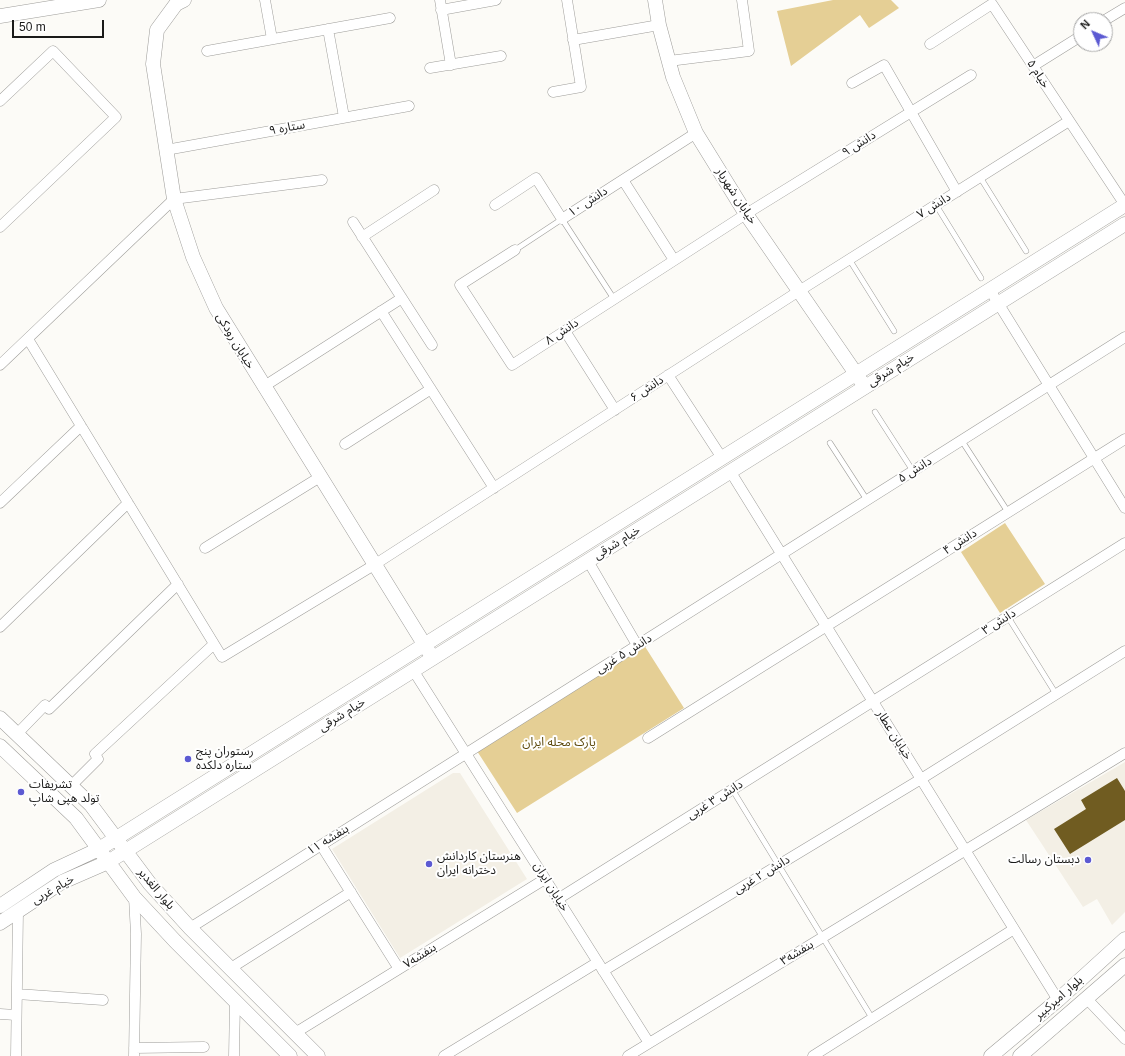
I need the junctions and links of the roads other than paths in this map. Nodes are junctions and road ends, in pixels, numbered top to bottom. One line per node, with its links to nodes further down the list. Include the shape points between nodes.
1 (99, 0): 11 (street)
2 (265, 0): 15 (street)
3 (496, 0): 8 (street)
4 (566, 0): 16 (street)
5 (655, 0): 13 (street, خیابان شهریار)
6 (742, 0): 20 (street)
7 (177, 1): 36 (street, خیابان رودکی, via 157,30 153,64)
8 (440, 5): 24 (street)
9 (1125, 8): 10 (street)
10 (1113, 15)
11 (0, 16)
12 (390, 18): 14 (street)
13 (659, 25): 16 (street); 23 (street, خیابان شهریار)
14 (328, 29): 15 (street); 33 (street)
15 (272, 39): 19 (street)
16 (573, 40): 29 (street, via 581,88)
17 (1073, 41): 25 (street)
18 (930, 44): 25 (street, خیام ۵, via 992,4)
19 (207, 51)
20 (749, 51): 21 (street); 23 (street)
21 (718, 55)
22 (501, 56): 24 (street)
23 (669, 61): 35 (street, خیابان شهریار)
24 (451, 65): 26 (street)
25 (1033, 66): 34 (street, خیام ۵)
26 (430, 68)
27 (971, 75): 32 (street, دانش ۹)
28 (852, 83): 32 (street, via 884,65)
29 (553, 92)
30 (0, 101): 50 (street, via 53,51 116,117)
31 (409, 106): 33 (street, ستاره ۹)
32 (911, 112): 41 (street); 46 (street, دانش ۹)
33 (344, 117): 36 (street, ستاره ۹)
34 (1069, 121): 37 (street, دانش ۷); 45 (street, خیام ۵)
35 (696, 133): 39 (street, دانش ۱۰); 46 (street, خیابان شهریار)
36 (166, 150): 42 (street, خیابان رودکی)
37 (980, 177): 41 (street, دانش ۷); 53 (lane)
38 (322, 180): 42 (street)
39 (623, 180): 47 (street, دانش ۱۰); 54 (street)
40 (434, 190): 51 (street)
41 (957, 192): 44 (street, دانش ۷)
42 (174, 199): 66 (street); 72 (street, خیابان رودکی, via 192,257 216,308)
43 (495, 205): 47 (street, دانش ۱۰, via 536,178)
44 (936, 205): 55 (street, دانش ۷); 56 (lane)
45 (1125, 205): 57 (street, خیام شرقی)
46 (746, 214): 54 (street, دانش ۸); 58 (street, خیابان شهریار)
47 (562, 219): 52 (lane); 60 (lane)
48 (353, 222): 51 (street)
49 (1125, 224): 61 (street, خیام شرقی)
50 (0, 227)
51 (362, 237): 59 (street)
52 (514, 250): 63 (street, دانش ۸, via 460,285 512,365)
53 (1026, 251)
54 (674, 260): 60 (street, دانش ۸)
55 (850, 260): 58 (street, دانش ۷); 64 (lane)
56 (981, 278)
57 (990, 290): 61 (street); 69 (street, خیام شرقی)
58 (799, 291): 69 (street, خیابان شهریار); 70 (street, دانش ۶)
59 (402, 298): 62 (street); 67 (street)
60 (614, 299): 63 (street, دانش ۸)
61 (998, 303): 71 (street); 73 (street, خیام شرقی)
62 (381, 311): 72 (street); 74 (street)
63 (564, 331): 75 (street)
64 (894, 331)
65 (1125, 337): 71 (street, دانش ۵)
66 (28, 339): 68 (street); 77 (street)
67 (432, 345)
68 (0, 365)
69 (856, 374): 73 (street, خیابان شهریار); 82 (street, خیام شرقی)
70 (668, 376): 75 (street, دانش ۶); 82 (street)
71 (1049, 386): 79 (street, دانش ۵); 83 (street)
72 (263, 387): 86 (street, خیابان رودکی)
73 (864, 387): 84 (street, خیام شرقی)
74 (431, 389): 81 (street); 87 (street)
75 (615, 410): 87 (street, دانش ۶)
76 (875, 412): 85 (lane)
77 (81, 426): 89 (street); 90 (street)
78 (1125, 439): 83 (street, دانش ۴)
79 (962, 441): 85 (street, دانش ۵); 92 (lane)
80 (830, 443): 88 (lane)
81 (345, 444)
82 (722, 458): 84 (street); 94 (street, خیام شرقی)
83 (1094, 458): 91 (street); 92 (street, دانش ۴)
84 (730, 471): 96 (street, خیابان عطار); 97 (street, خیام شرقی)
85 (913, 471): 88 (street, دانش ۵)
86 (320, 478): 95 (street); 98 (street, خیابان رودکی)
87 (494, 488): 98 (street, دانش ۶)
88 (867, 500): 96 (street, دانش ۵)
89 (0, 503)
90 (128, 503): 99 (street); 102 (street)
91 (1125, 508)
92 (1008, 512): 101 (street, دانش ۴)
93 (1125, 543): 100 (street, دانش ۳)
94 (580, 547): 97 (street); 104 (street, خیام شرقی)
95 (205, 548)
96 (782, 554): 101 (street, خیابان عطار); 105 (street, دانش ۵ غربی)
97 (588, 561): 105 (street); 107 (street, خیام شرقی)
98 (374, 565): 103 (street, دانش ۶, via 222,657); 104 (street, خیابان رودکی)
99 (178, 584): 103 (street); 112 (street, via 49,708 46,705)
100 (1008, 617): 109 (lane); 110 (street, دانش ۳)
101 (827, 626): 110 (street, خیابان عطار); 113 (street, دانش ۴)
102 (0, 627)
103 (214, 644): 118 (street, via 96,754 98,759)
104 (424, 645): 107 (street, خیابان رودکی); 120 (street, خیام شرقی)
105 (637, 645): 116 (street, دانش ۵ غربی)
106 (1125, 650): 109 (street, دانش ۲ غربی)
107 (432, 658): 108 (street, خیام شرقی)
108 (413, 670): 116 (street, خیابان ایران); 124 (street, خیام شرقی)
109 (1056, 694): 117 (street, دانش ۲ غربی)
110 (873, 701): 117 (street, خیابان عطار); 119 (street, دانش ۳ غربی)
111 (0, 718): 112 (street, بلوار الغدیر)
112 (16, 734): 118 (street, بلوار الغدیر)
113 (648, 738)
114 (0, 746): 122 (street, بلوار الغدیر, via 76,818)
115 (1125, 752): 123 (street, بنفشه۳)
116 (466, 753): 121 (street, بنفشه ۱۱); 127 (street, خیابان ایران)
117 (921, 779): 123 (street, خیابان عطار); 126 (street, دانش ۲ غربی)
118 (71, 786): 120 (street, بلوار الغدیر, via 91,804)
119 (732, 789): 126 (lane); 130 (street, دانش ۳ غربی)
120 (116, 838): 122 (street, خیام شرقی); 124 (street, بلوار الغدیر)
121 (321, 845): 128 (street); 134 (street, بنفشه ۱۱)
122 (99, 849): 125 (street, بلوار الغدیر); 131 (street, خیام غربی, via 54,870)
123 (965, 850): 135 (street, خیابان عطار); 136 (street, بنفشه۳)
124 (125, 851): 125 (street, خیام شرقی); 134 (street, بلوار الغدیر, via 150,884)
125 (108, 862): 129 (street, بلوار الغدیر); 132 (street, خیام غربی, via 62,882)
126 (778, 865): 136 (lane); 139 (street, دانش ۲ غربی)
127 (545, 879): 130 (street, خیابان ایران); 141 (street, بنفشه۷)
128 (351, 892): 140 (street); 141 (street)
129 (134, 897): 146 (street, بلوار الغدیر); 154 (street)
130 (558, 899): 139 (street, خیابان ایران)
131 (0, 906)
132 (18, 911): 133 (street, خیام غربی); 142 (street)
133 (0, 923)
134 (190, 928): 140 (street, بلوار الغدیر)
135 (1014, 929): 145 (street, خیابان عطار); 149 (street)
136 (823, 937): 149 (lane); 152 (street, بنفشه۳)
137 (1125, 939): 145 (street, بلوار امیرکبیر)
138 (1125, 965): 143 (street, بلوار امیرکبیر)
139 (601, 966): 152 (street, خیابان ایران); 159 (street, دانش ۲ غربی)
140 (231, 968): 150 (street, بلوار الغدیر)
141 (399, 969): 150 (street, بنفشه۷)
142 (17, 994): 144 (street); 148 (street)
143 (1087, 999): 151 (street); 163 (street, بلوار امیرکبیر)
144 (103, 1000)
145 (1058, 1000): 162 (street, بلوار امیرکبیر)
146 (235, 1001): 156 (street); 157 (street, بلوار الغدیر)
147 (0, 1014): 148 (street)
148 (16, 1015): 155 (street)
149 (872, 1018): 161 (street)
150 (295, 1033): 158 (street, بلوار الغدیر)
151 (1125, 1039)
152 (649, 1043): 160 (street, بنفشه۳)
153 (204, 1047): 154 (street)
154 (134, 1052)
155 (16, 1056)
156 (234, 1056)
157 (290, 1056)
158 (318, 1056)
159 (444, 1056)
160 (628, 1056)
161 (813, 1056)
162 (991, 1056)
163 (1020, 1056)

